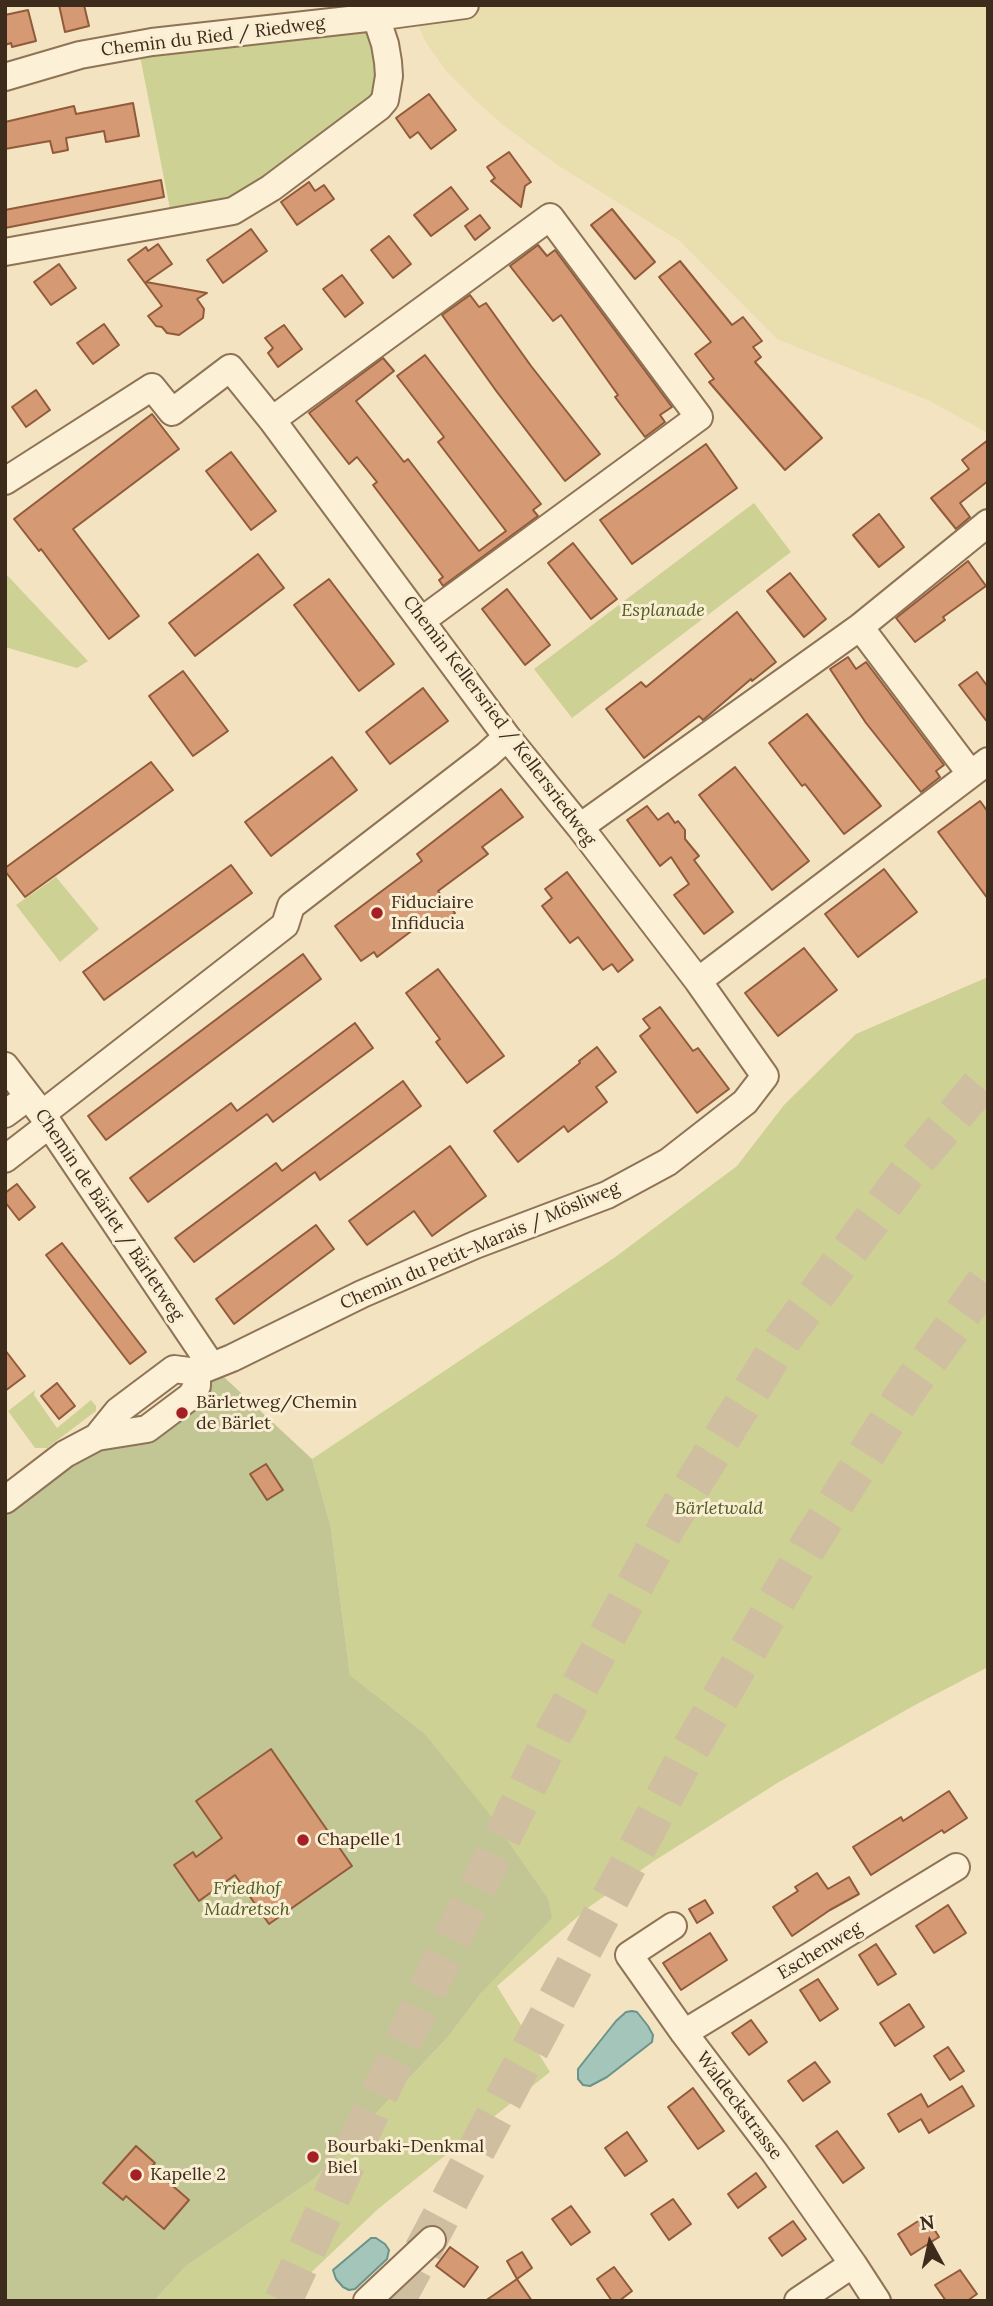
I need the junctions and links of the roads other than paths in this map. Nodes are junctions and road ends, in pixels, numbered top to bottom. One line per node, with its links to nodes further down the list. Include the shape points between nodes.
1 (465, 5): 2 (street, Chemin du Ried / Riedweg)
2 (376, 17): 3 (street, Chemin du Ried / Riedweg, via 152,42 80,55); 4 (street, via 388,62 385,100 271,188 233,211)
3 (5, 77)
4 (5, 252)
5 (272, 420): 6 (street, Chemin Kellersried / Kellersriedweg, via 230,368 172,412 152,387); 8 (street, Chemin Kellersried / Kellersriedweg); 8 (street, via 550,217 683,395 699,417)
6 (5, 481)
7 (988, 523): 9 (street)
8 (421, 621): 10 (street, Chemin Kellersried / Kellersriedweg)
9 (860, 627): 11 (street); 12 (street)
10 (507, 737): 12 (street, Chemin Kellersried / Kellersriedweg); 16 (street, via 291,906 285,925)
11 (979, 767): 13 (street)
12 (580, 827): 13 (street, Chemin Kellersried / Kellersriedweg)
13 (698, 981): 15 (street, Chemin Kellersried / Kellersriedweg)
14 (5, 1066): 16 (street, Chemin de Bärlet / Bärletweg)
15 (765, 1076): 19 (street, Chemin du Petit-Marais / Mösliweg, via 745,1102 708,1133 607,1195 475,1245)
16 (40, 1112): 17 (street); 18 (street); 19 (street, Chemin de Bärlet / Bärletweg)
17 (5, 1114)
18 (5, 1159)
19 (204, 1368): 20 (street, via 191,1396 147,1429 97,1437 65,1454)
20 (5, 1500)
21 (956, 1867): 23 (street, Eschenweg)
22 (673, 1926): 23 (street, Waldeckstrasse, via 629,1955)
23 (684, 2033): 25 (street, Waldeckstrasse)
24 (432, 2240): 26 (street)
25 (853, 2264): 27 (street); 28 (street, Waldeckstrasse)
26 (367, 2301)
27 (798, 2301)
28 (877, 2301)

